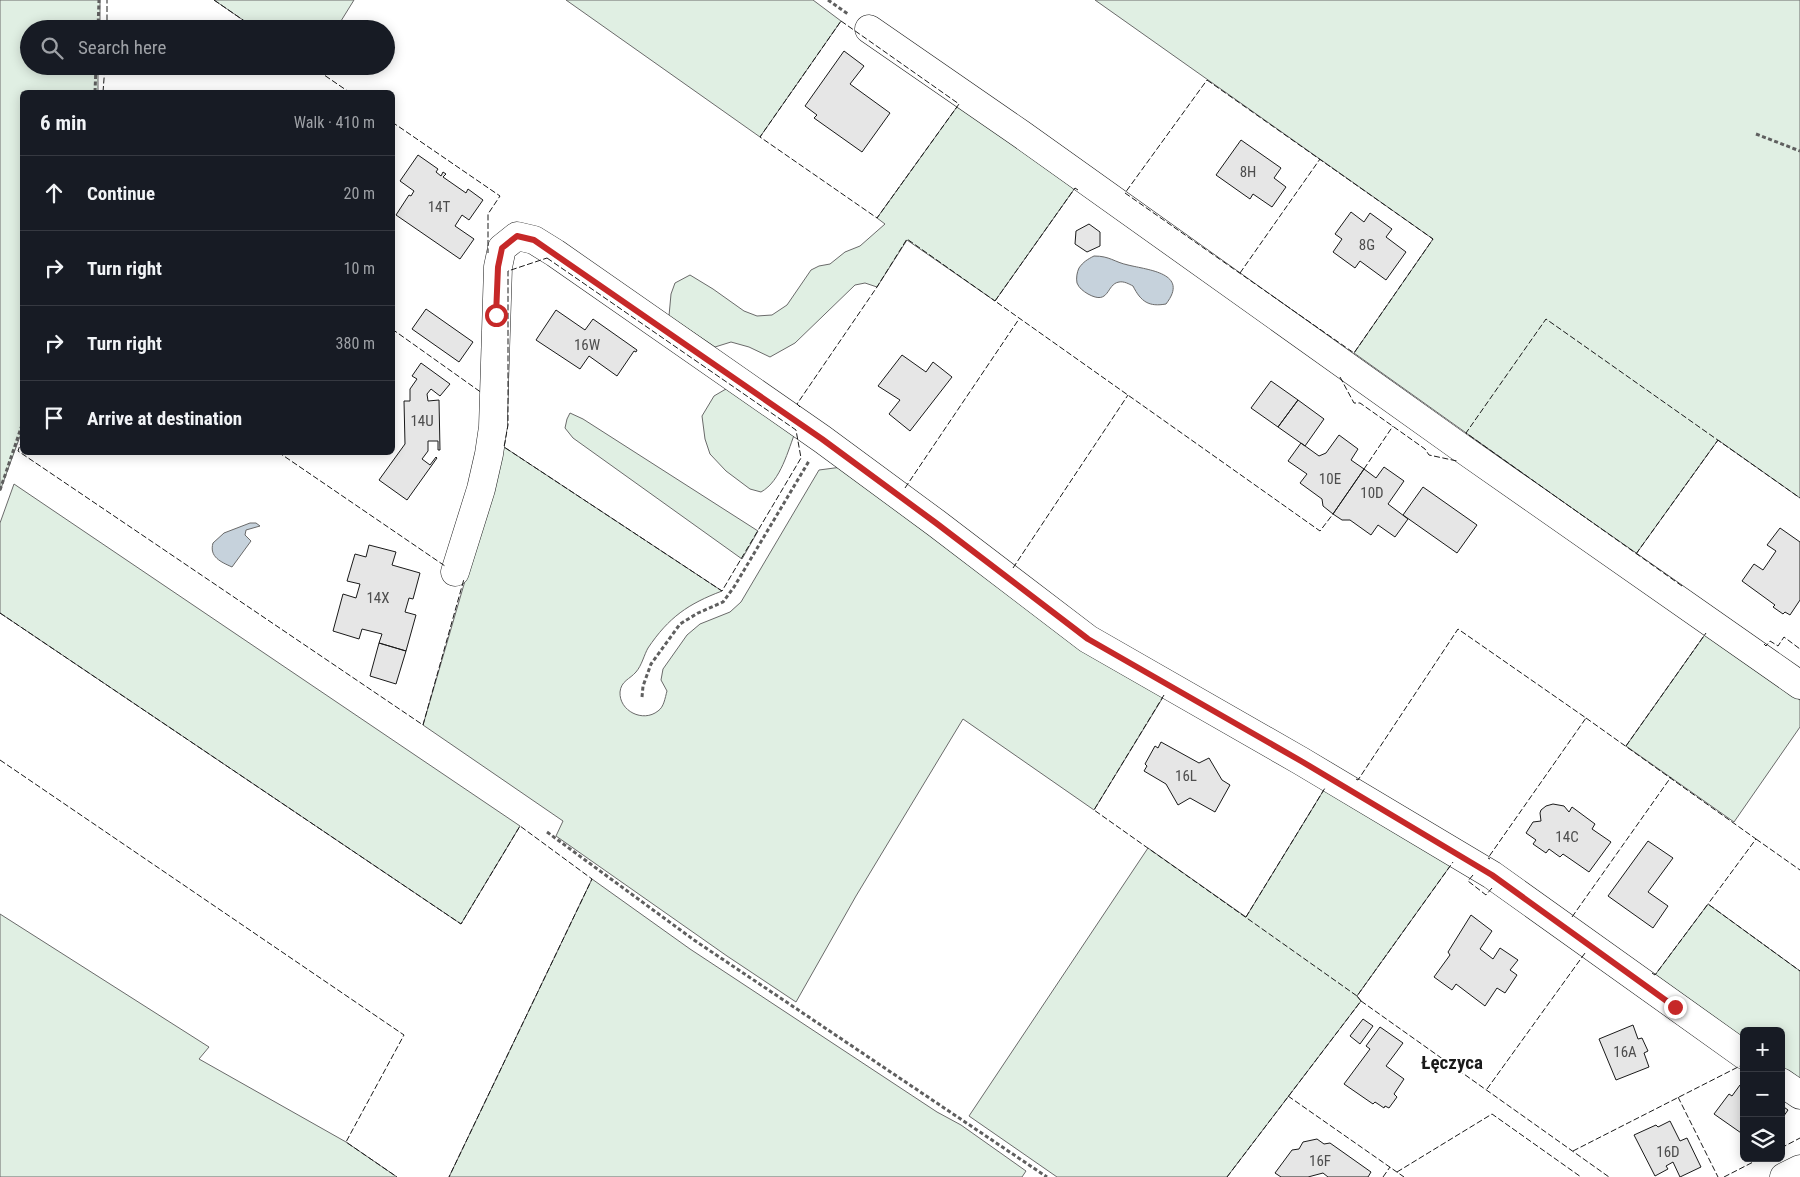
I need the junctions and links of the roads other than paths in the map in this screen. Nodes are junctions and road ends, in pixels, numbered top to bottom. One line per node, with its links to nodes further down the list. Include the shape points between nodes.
1 (869, 29): 3 (street)
2 (455, 572): 4 (street, via 481,489 493,427 498,267 502,248 517,236 534,240 555,253 822,439 1088,639 1492,875)
3 (1800, 685)
4 (1740, 1052)
5 (1785, 1085): 6 (street)
6 (1800, 1096)
7 (1800, 1169): 8 (street)
8 (1784, 1177)

